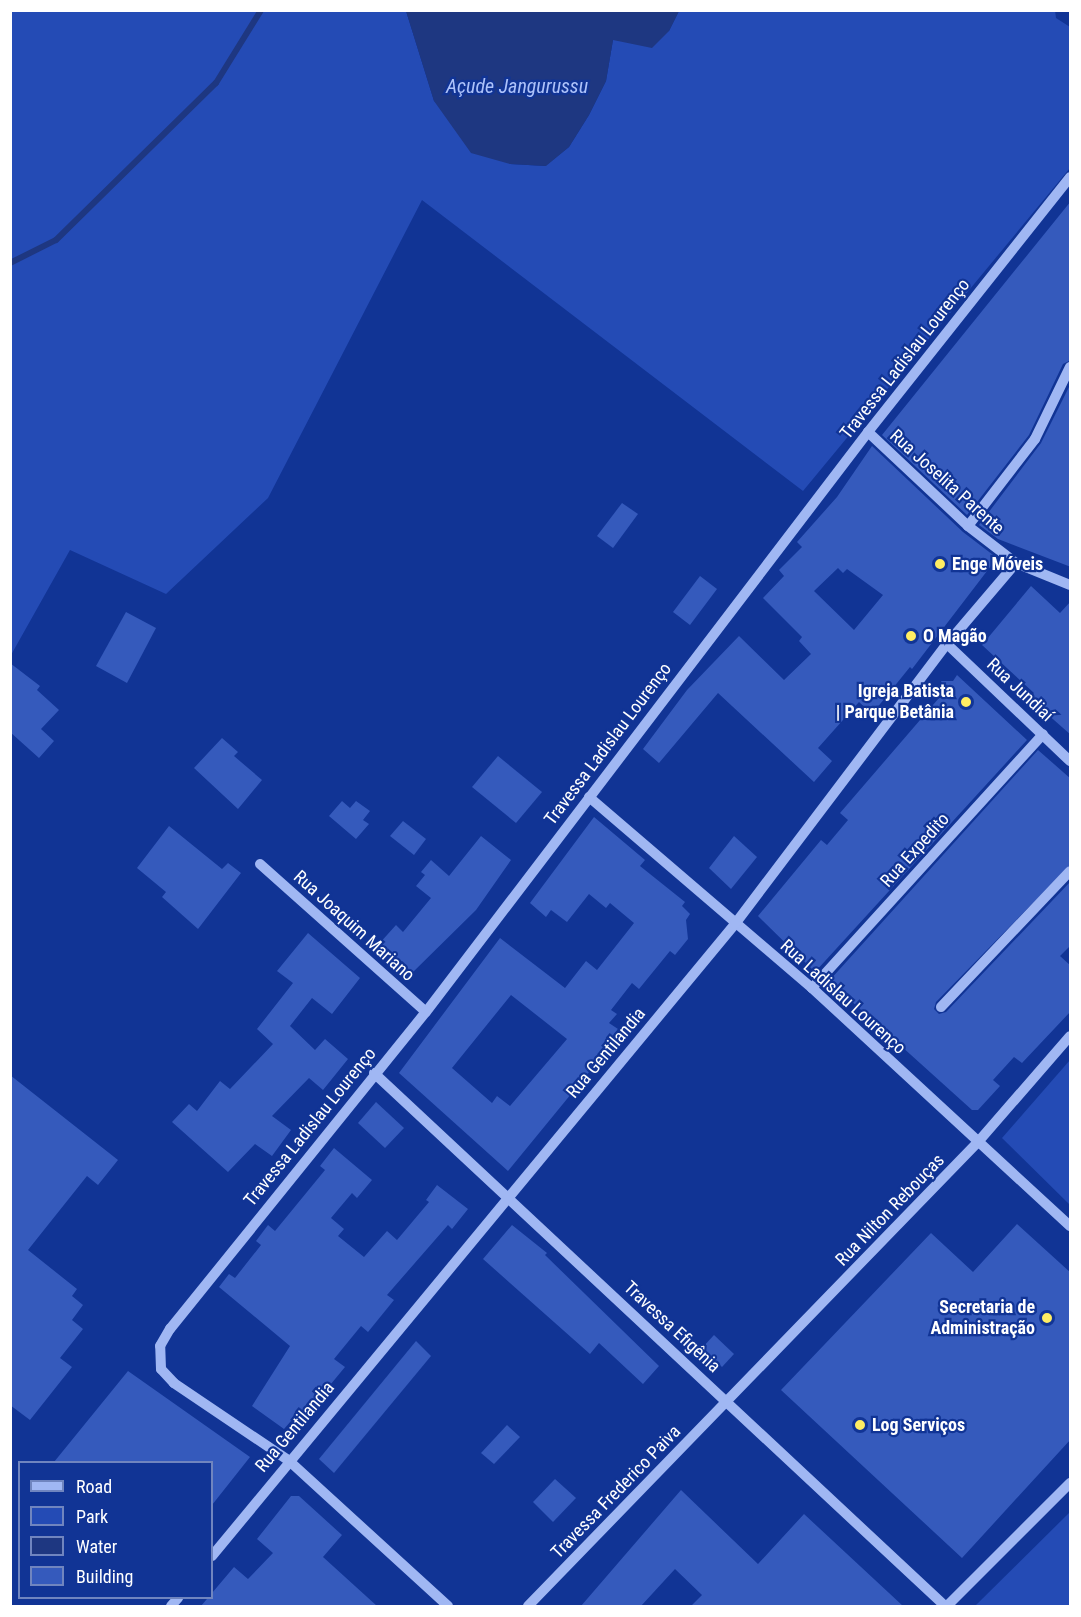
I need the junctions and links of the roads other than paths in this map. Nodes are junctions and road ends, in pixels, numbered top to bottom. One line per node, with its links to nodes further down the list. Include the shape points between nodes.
1 (1071, 177): 3 (street, Travessa Ladislau Lourenço)
2 (1071, 367): 4 (street, via 1035,439)
3 (868, 432): 4 (street, Rua Joselita Parente); 10 (street, Travessa Ladislau Lourenço)
4 (968, 526): 5 (street, Rua Joselita Parente)
5 (1016, 563): 6 (street, Rua Joselita Parente); 7 (street, Rua Gentilandia)
6 (1071, 585)
7 (947, 644): 8 (street, Rua Jundiaí); 13 (street, Rua Gentilandia)
8 (1043, 734): 9 (street, Rua Jundiaí); 14 (street, Rua Expedito)
9 (1071, 761)
10 (589, 797): 13 (street, Rua Ladislau Lourenço); 16 (street, Travessa Ladislau Lourenço)
11 (260, 864): 16 (street, Rua Joaquim Mariano)
12 (1071, 871): 15 (street)
13 (735, 924): 14 (street, Rua Ladislau Lourenço); 20 (street, Rua Gentilandia)
14 (812, 988): 19 (street, Rua Ladislau Lourenço)
15 (941, 1007)
16 (426, 1012): 18 (street, Travessa Ladislau Lourenço)
17 (1071, 1036): 19 (street, Rua Nilton Rebouças)
18 (374, 1073): 20 (street, Travessa Efigênia); 23 (street, Travessa Ladislau Lourenço, via 160,1346 161,1370 190,1397)
19 (978, 1142): 21 (street, Rua Ladislau Lourenço); 22 (street, Rua Nilton Rebouças)
20 (509, 1196): 22 (street, Travessa Efigênia); 23 (street, Rua Gentilandia)
21 (1071, 1226)
22 (728, 1401): 27 (street, Travessa Frederico Paiva); 28 (street, Travessa Efigênia)
23 (288, 1461): 25 (street, Rua Gentilandia); 26 (street, Travessa Ladislau Lourenço)
24 (1071, 1483): 28 (street)
25 (213, 1555)
26 (448, 1606)
27 (528, 1606)
28 (946, 1606)

